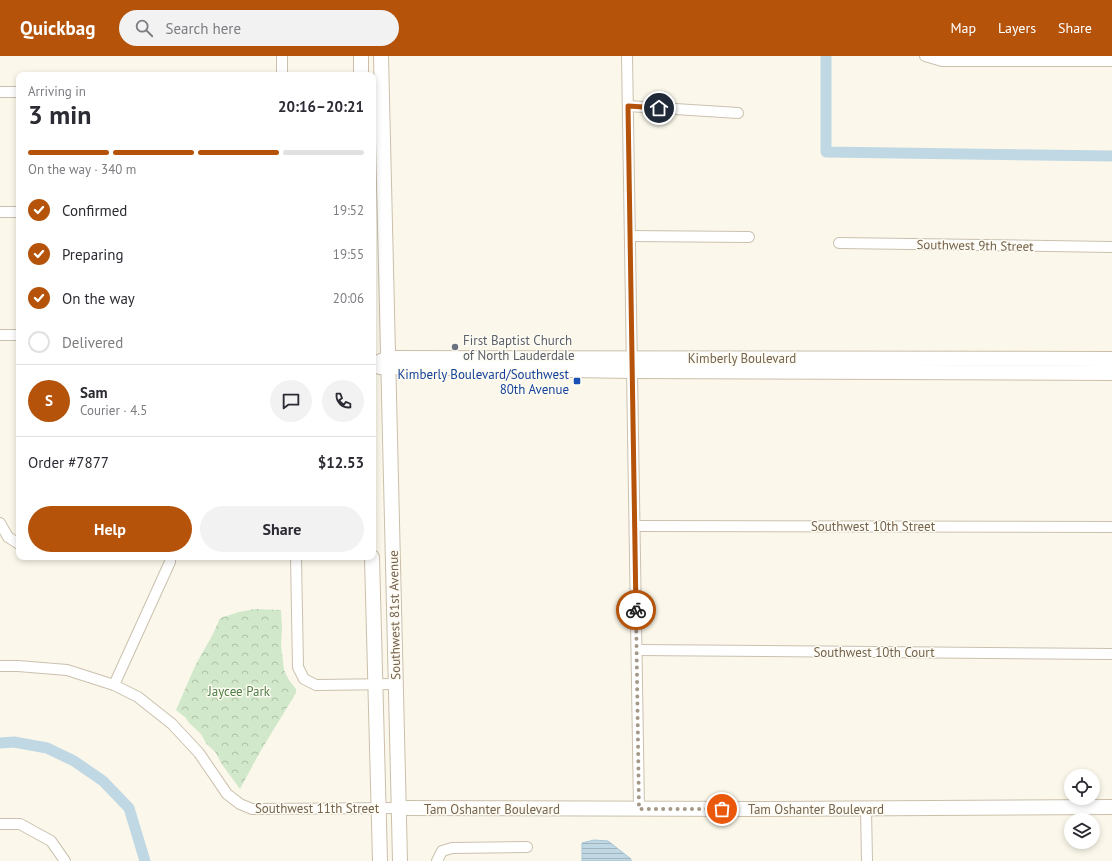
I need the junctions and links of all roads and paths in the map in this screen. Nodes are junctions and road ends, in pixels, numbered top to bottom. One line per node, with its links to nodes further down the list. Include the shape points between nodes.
1 (282, 56): 7 (street)
2 (361, 56): 8 (street)
3 (381, 56): 22 (street, Southwest 81st Avenue)
4 (627, 56): 11 (street)
5 (925, 56): 6 (street, via 942,61)
6 (1112, 61)
7 (283, 72)
8 (361, 72)
9 (0, 92): 10 (street)
10 (16, 92)
11 (628, 106): 12 (street); 15 (street)
12 (738, 112)
13 (0, 212): 14 (street)
14 (16, 212)
15 (630, 236): 16 (street); 24 (street)
16 (749, 237)
17 (839, 243): 18 (street, Southwest 9th Street)
18 (1112, 247)
19 (0, 335): 20 (street)
20 (16, 335)
21 (1112, 359): 24 (street, Kimberly Boulevard)
22 (389, 363): 23 (street, Kimberly Boulevard); 24 (street, Kimberly Boulevard); 37 (street, Southwest 81st Avenue)
23 (376, 365)
24 (631, 365): 25 (street, Kimberly Boulevard); 27 (street)
25 (1112, 373)
26 (0, 523): 29 (street, via 8,537)
27 (635, 526): 28 (street, Southwest 10th Street); 33 (street)
28 (1112, 526)
29 (16, 542)
30 (170, 560): 38 (street)
31 (296, 560): 36 (street, via 298,666 304,679 316,685)
32 (372, 560): 36 (street, Southwest 81st Avenue)
33 (637, 650): 34 (street, Southwest 10th Court); 42 (street)
34 (1112, 654)
35 (0, 666): 38 (street, Southwest 11th Street, via 67,670)
36 (375, 684): 37 (street); 40 (street, Southwest 81st Avenue)
37 (396, 684): 41 (street, Southwest 81st Avenue)
38 (114, 685): 40 (street, Southwest 11th Street, via 138,697 172,724 199,753 227,794 240,804 252,809)
39 (1112, 807): 43 (street, Tam Oshanter Boulevard)
40 (378, 808): 41 (street, Southwest 11th Street); 47 (street, Southwest 81st Avenue)
41 (399, 808): 42 (street, Tam Oshanter Boulevard); 48 (street, Southwest 81st Avenue)
42 (639, 809): 43 (street, Tam Oshanter Boulevard)
43 (866, 809): 50 (street)
44 (0, 824): 46 (street, via 20,824 26,827 51,841)
45 (527, 847): 49 (street, via 452,848 442,851)
46 (65, 860)
47 (380, 861)
48 (400, 861)
49 (437, 861)
50 (867, 861)

